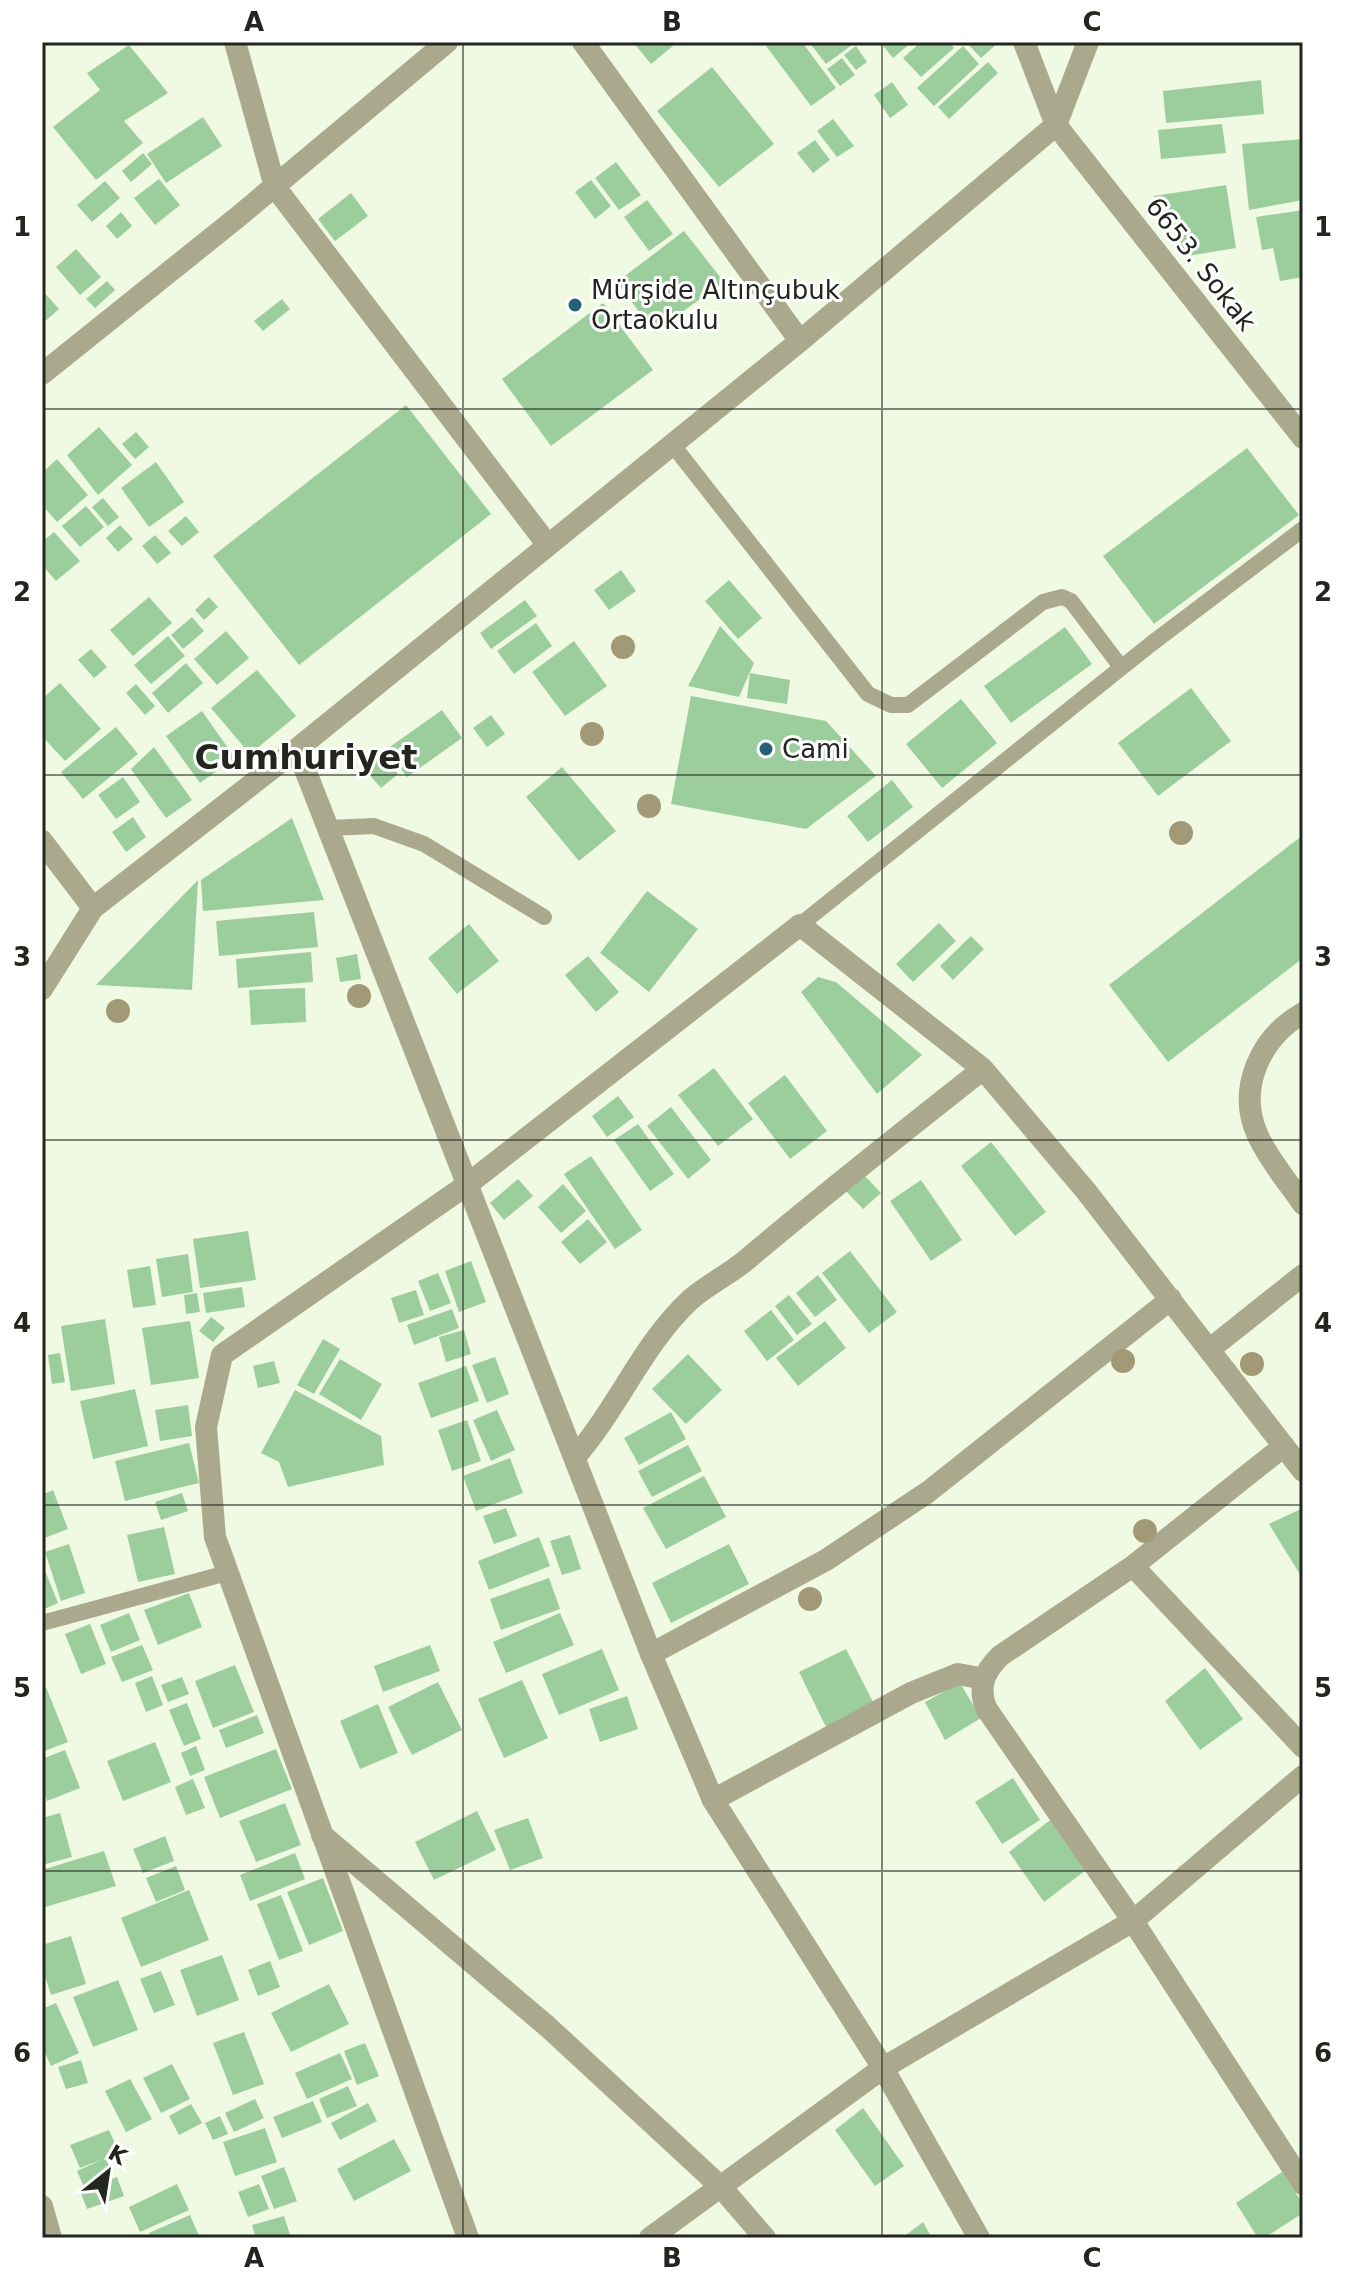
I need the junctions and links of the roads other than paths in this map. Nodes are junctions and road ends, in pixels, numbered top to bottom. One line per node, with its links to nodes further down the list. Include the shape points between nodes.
1 (235, 42): 7 (street)
2 (447, 42): 7 (street)
3 (583, 42): 8 (street)
4 (1024, 42): 6 (street, 6653. Sokak)
5 (1088, 42): 6 (street)
6 (1056, 125): 8 (street); 10 (street, 6653. Sokak)
7 (275, 187): 9 (street); 13 (street)
8 (800, 341): 11 (street)
9 (42, 374)
10 (1303, 438)
11 (672, 444): 13 (street); 14 (lane, via 868,694 879,701 908,705 1043,602 1062,597 1071,601)
12 (1303, 529): 14 (lane)
13 (547, 544): 15 (street)
14 (1121, 667): 20 (lane)
15 (297, 749): 16 (street); 18 (street)
16 (328, 828): 19 (lane, via 374,826 424,844); 24 (street)
17 (42, 841): 18 (street)
18 (93, 908): 21 (street)
19 (544, 917)
20 (800, 925): 23 (street); 24 (street)
21 (42, 989)
22 (1303, 1013): 25 (street, via 1265,1047 1250,1099 1258,1135)
23 (983, 1069): 27 (street); 30 (street, via 817,1198 742,1264 692,1298 643,1356)
24 (468, 1184): 30 (street); 33 (street, via 222,1355 206,1427 215,1537)
25 (1303, 1204)
26 (1303, 1275): 28 (street)
27 (1171, 1299): 28 (street); 35 (street, via 928,1492 826,1560)
28 (1210, 1349): 29 (street)
29 (1284, 1446): 31 (street); 32 (street)
30 (575, 1457): 35 (street)
31 (1303, 1471)
32 (1133, 1566): 36 (street, via 1000,1656); 37 (street)
33 (227, 1573): 34 (lane); 40 (street)
34 (42, 1623)
35 (651, 1654): 39 (street)
36 (984, 1679): 39 (street, via 958,1674 911,1693); 41 (street, via 986,1708)
37 (1303, 1747)
38 (1303, 1776): 41 (street)
39 (713, 1800): 42 (street)
40 (321, 1834): 44 (street, via 548,2027); 47 (street)
41 (1133, 1921): 42 (street); 43 (street)
42 (883, 2068): 44 (street); 50 (street)
43 (1303, 2184)
44 (721, 2187): 48 (street); 49 (street)
45 (42, 2206): 46 (street)
46 (51, 2238)
47 (468, 2238)
48 (650, 2238)
49 (765, 2238)
50 (979, 2238)

